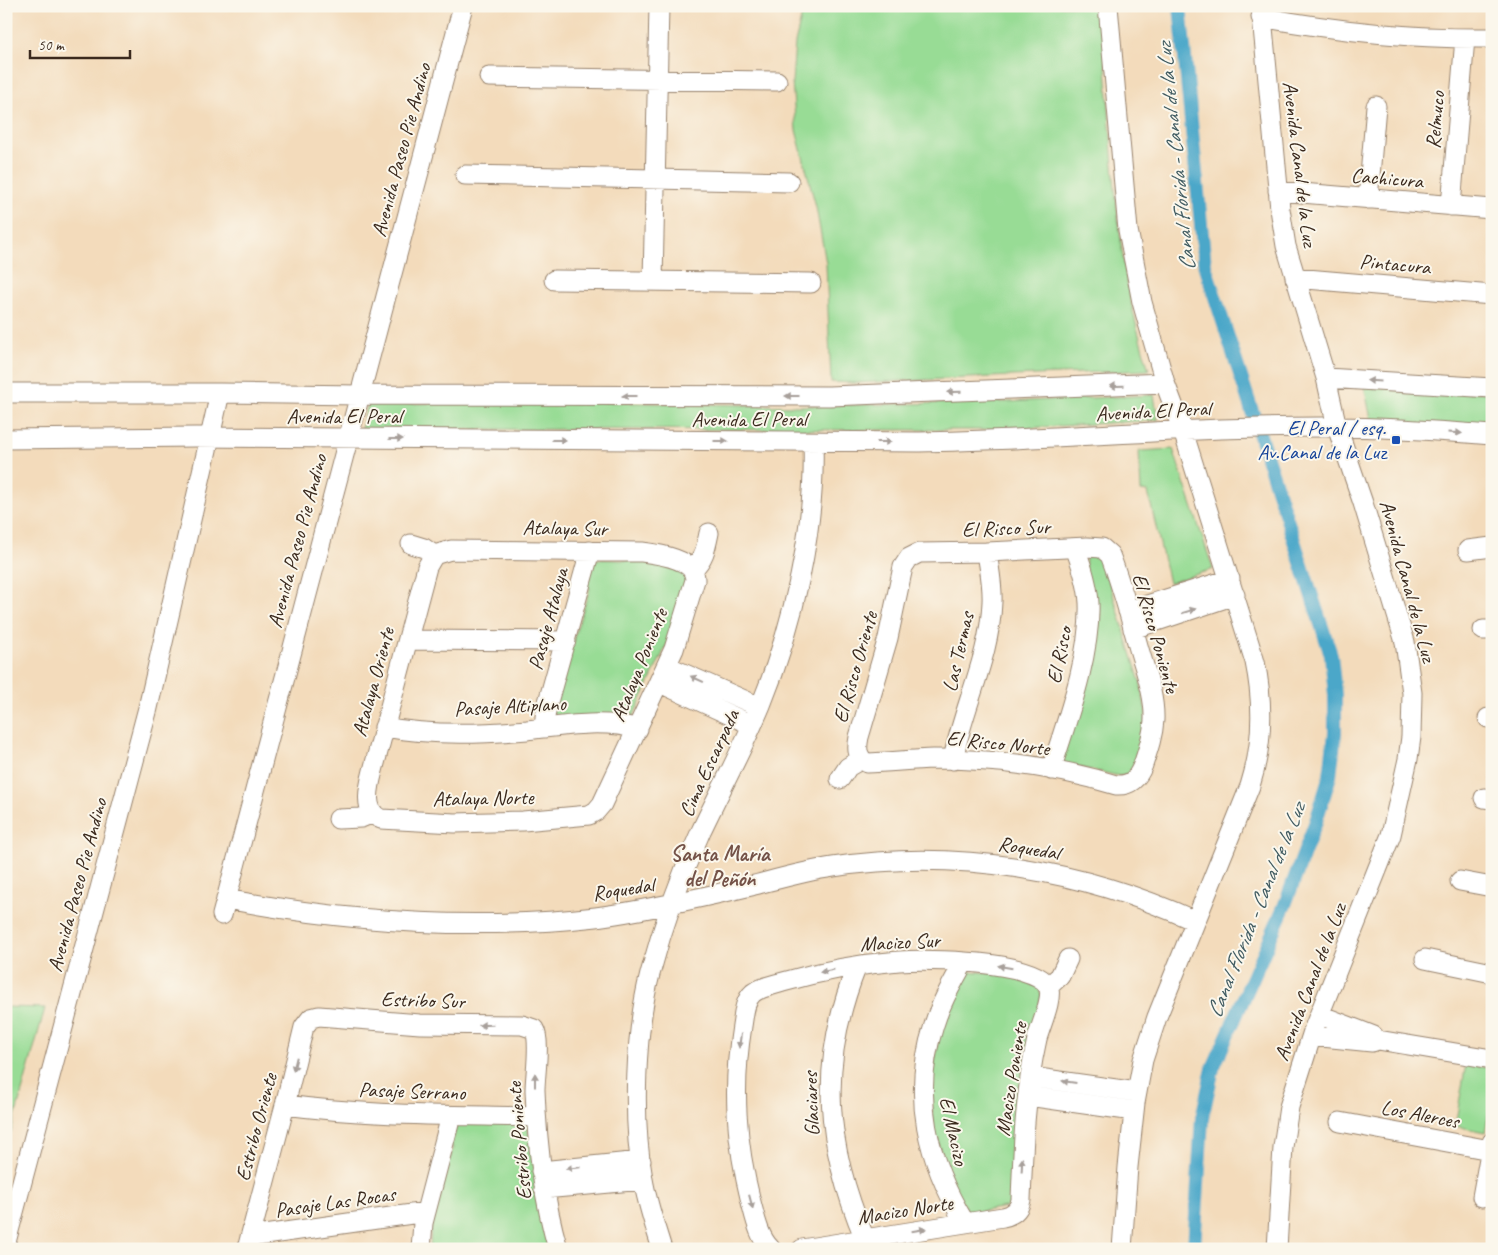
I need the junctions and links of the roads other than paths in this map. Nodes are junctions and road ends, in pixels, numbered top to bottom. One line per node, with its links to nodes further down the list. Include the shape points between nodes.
1 (463, 6): 28 (street, Avenida Paseo Pie Andino)
2 (659, 6): 8 (street)
3 (1108, 6): 24 (street, via 1128,230 1142,302)
4 (1261, 12): 5 (street, via 1353,31); 14 (street, Avenida Canal de la Luz)
5 (1465, 38): 6 (street); 16 (street, Relmuco)
6 (1492, 38)
7 (489, 77): 8 (street)
8 (658, 79): 9 (street); 12 (street)
9 (777, 81)
10 (1376, 106): 15 (street)
11 (465, 175): 12 (street)
12 (656, 179): 13 (street); 20 (street)
13 (789, 182)
14 (1278, 190): 15 (street, Cachicura); 18 (street, Avenida Canal de la Luz, via 1282,226)
15 (1368, 198): 16 (street, Cachicura)
16 (1451, 206): 17 (street, Cachicura)
17 (1492, 209)
18 (1295, 278): 22 (street, Pintacura); 23 (street, Avenida Canal de la Luz)
19 (554, 280): 20 (street)
20 (653, 281): 21 (street)
21 (811, 283)
22 (1492, 295)
23 (1326, 378): 25 (street, one-way to 23); 29 (street, Avenida Canal de la Luz)
24 (1165, 383): 28 (street, Avenida El Peral, one-way to 28, via 829,396); 30 (street)
25 (1492, 388)
26 (6, 393): 27 (street, Avenida El Peral)
27 (220, 393): 28 (street, Avenida El Peral); 32 (street, Avenida Paseo Pie Andino)
28 (359, 395): 34 (street, Avenida Paseo Pie Andino)
29 (1337, 427): 30 (street, Avenida El Peral); 31 (street, Avenida El Peral, one-way to 31); 77 (street, Avenida Canal de la Luz, via 1405,642 1412,716 1408,759 1391,835)
30 (1183, 431): 35 (street, Avenida El Peral, one-way to 30, via 990,441); 47 (street)
31 (1492, 435)
32 (211, 438): 33 (street, Avenida El Peral); 34 (street, Avenida El Peral); 100 (street, Avenida Paseo Pie Andino, via 148,708)
33 (6, 439)
34 (348, 439): 35 (street, Avenida El Peral, one-way to 35); 69 (street, Avenida Paseo Pie Andino)
35 (813, 442): 53 (street, Cima Escarpada, via 812,496 801,566 780,648)
36 (708, 533): 46 (street, Atalaya Poniente, via 702,560)
37 (411, 544): 44 (street)
38 (1075, 548): 40 (street, El Risco Sur); 43 (street, El Risco Sur); 60 (street, El Risco, via 1088,594 1088,633 1074,695)
39 (1492, 548): 41 (street)
40 (1106, 549): 48 (street, El Risco Poniente)
41 (1468, 550)
42 (590, 551): 44 (street, Atalaya Sur, via 451,550); 46 (street, Atalaya Sur, via 652,553); 50 (street, Pasaje Atalaya)
43 (987, 552): 45 (street, El Risco Sur, via 919,553); 59 (street, Las Termas, via 992,593 990,622)
44 (434, 555): 49 (street, Atalaya Oriente, via 427,567)
45 (909, 558): 58 (street, El Risco Oriente, via 903,567 888,638 859,737 858,752)
46 (693, 569): 51 (street, Atalaya Poniente, via 695,580)
47 (1233, 587): 48 (street); 70 (street, via 1258,678 1262,710 1260,742 1250,786)
48 (1130, 620): 62 (street, El Risco Poniente, via 1150,686 1154,722 1142,768)
49 (408, 640): 50 (street); 55 (street, Atalaya Oriente)
50 (566, 641): 56 (street, Pasaje Atalaya, via 546,712)
51 (667, 666): 52 (street, Atalaya Poniente); 53 (street, one-way to 51)
52 (660, 683): 54 (street); 57 (street, Atalaya Poniente)
53 (760, 707): 54 (street, Cima Escarpada)
54 (752, 725): 68 (street, Cima Escarpada, via 698,839)
55 (384, 727): 56 (street, Pasaje Altiplano, via 454,732); 64 (street, Atalaya Oriente, via 369,790)
56 (546, 728): 57 (street, Pasaje Altiplano, via 606,725)
57 (638, 729): 63 (street, Atalaya Poniente)
58 (862, 759): 59 (street, El Risco Norte, via 867,762); 61 (street, via 848,767)
59 (953, 760): 60 (street, El Risco Norte)
60 (1051, 770): 62 (street, El Risco Norte, via 1116,785)
61 (840, 779)
62 (1129, 784)
63 (596, 811): 64 (street, Atalaya Norte, via 583,816 478,823 391,820 381,819)
64 (372, 813): 65 (street, via 360,818)
65 (338, 819)
66 (1460, 881): 67 (street)
67 (1492, 887)
68 (672, 904): 69 (street, Roquedal, via 595,917 458,924); 70 (street, Roquedal, via 832,867 893,861 959,862 1071,877 1145,900); 92 (street, Cima Escarpada, via 650,976 642,1022 638,1093)
69 (224, 907)
70 (1196, 921): 84 (street, via 1152,1032)
71 (1068, 959): 76 (street, via 1060,976)
72 (1424, 959): 75 (street)
73 (964, 962): 74 (street, Macizo Sur, via 920,960); 76 (street, Macizo Sur, one-way to 73, via 1040,978 1028,973); 98 (street, El Macizo, via 934,1025 923,1074 922,1097 926,1131 936,1165)
74 (857, 966): 99 (street, Glaciares, via 839,1019 832,1064 831,1107 842,1176); 105 (street, Macizo Sur, one-way to 105, via 769,986 752,995 746,1006 736,1070 737,1129 753,1209)
75 (1492, 974)
76 (1048, 987): 83 (street, Macizo Poniente, via 1049,998 1037,1039)
77 (1320, 1015): 80 (street, Avenida Canal de la Luz); 81 (street)
78 (311, 1018): 79 (street, Estribo Sur, one-way to 78, via 522,1025); 86 (street, Estribo Oriente, one-way to 86, via 304,1027)
79 (534, 1029): 89 (street, Estribo Poniente, one-way to 79, via 537,1039)
80 (1312, 1036): 81 (street); 108 (street, Avenida Canal de la Luz, via 1293,1089 1286,1125)
81 (1378, 1040): 82 (street)
82 (1492, 1059)
83 (1031, 1077): 84 (street, one-way to 83); 85 (street, Macizo Poniente)
84 (1137, 1092): 87 (street)
85 (1028, 1096): 87 (street); 97 (street, Macizo Poniente, one-way to 85, via 1020,1200)
86 (285, 1105): 88 (street, Pasaje Serrano); 101 (street, Estribo Oriente)
87 (1134, 1111): 107 (street)
88 (451, 1116): 89 (street, Pasaje Serrano); 96 (street)
89 (536, 1117): 93 (street, Estribo Poniente)
90 (1340, 1122): 91 (street, Los Alerces)
91 (1491, 1146): 95 (street)
92 (641, 1161): 93 (street, one-way to 93); 94 (street, Cima Escarpada)
93 (542, 1180): 94 (street); 103 (street, Estribo Poniente)
94 (643, 1180): 104 (street, Cima Escarpada)
95 (1482, 1197)
96 (426, 1212): 101 (street, Pasaje Las Rocas); 102 (street)
97 (1015, 1212): 98 (street, Macizo Norte, via 1004,1218)
98 (965, 1223): 99 (street, Macizo Norte, one-way to 98)
99 (865, 1239): 106 (street, Macizo Norte)
100 (6, 1242)
101 (249, 1243)
102 (421, 1249)
103 (558, 1249)
104 (662, 1249)
105 (771, 1249)
106 (802, 1249)
107 (1122, 1249)
108 (1277, 1249)

